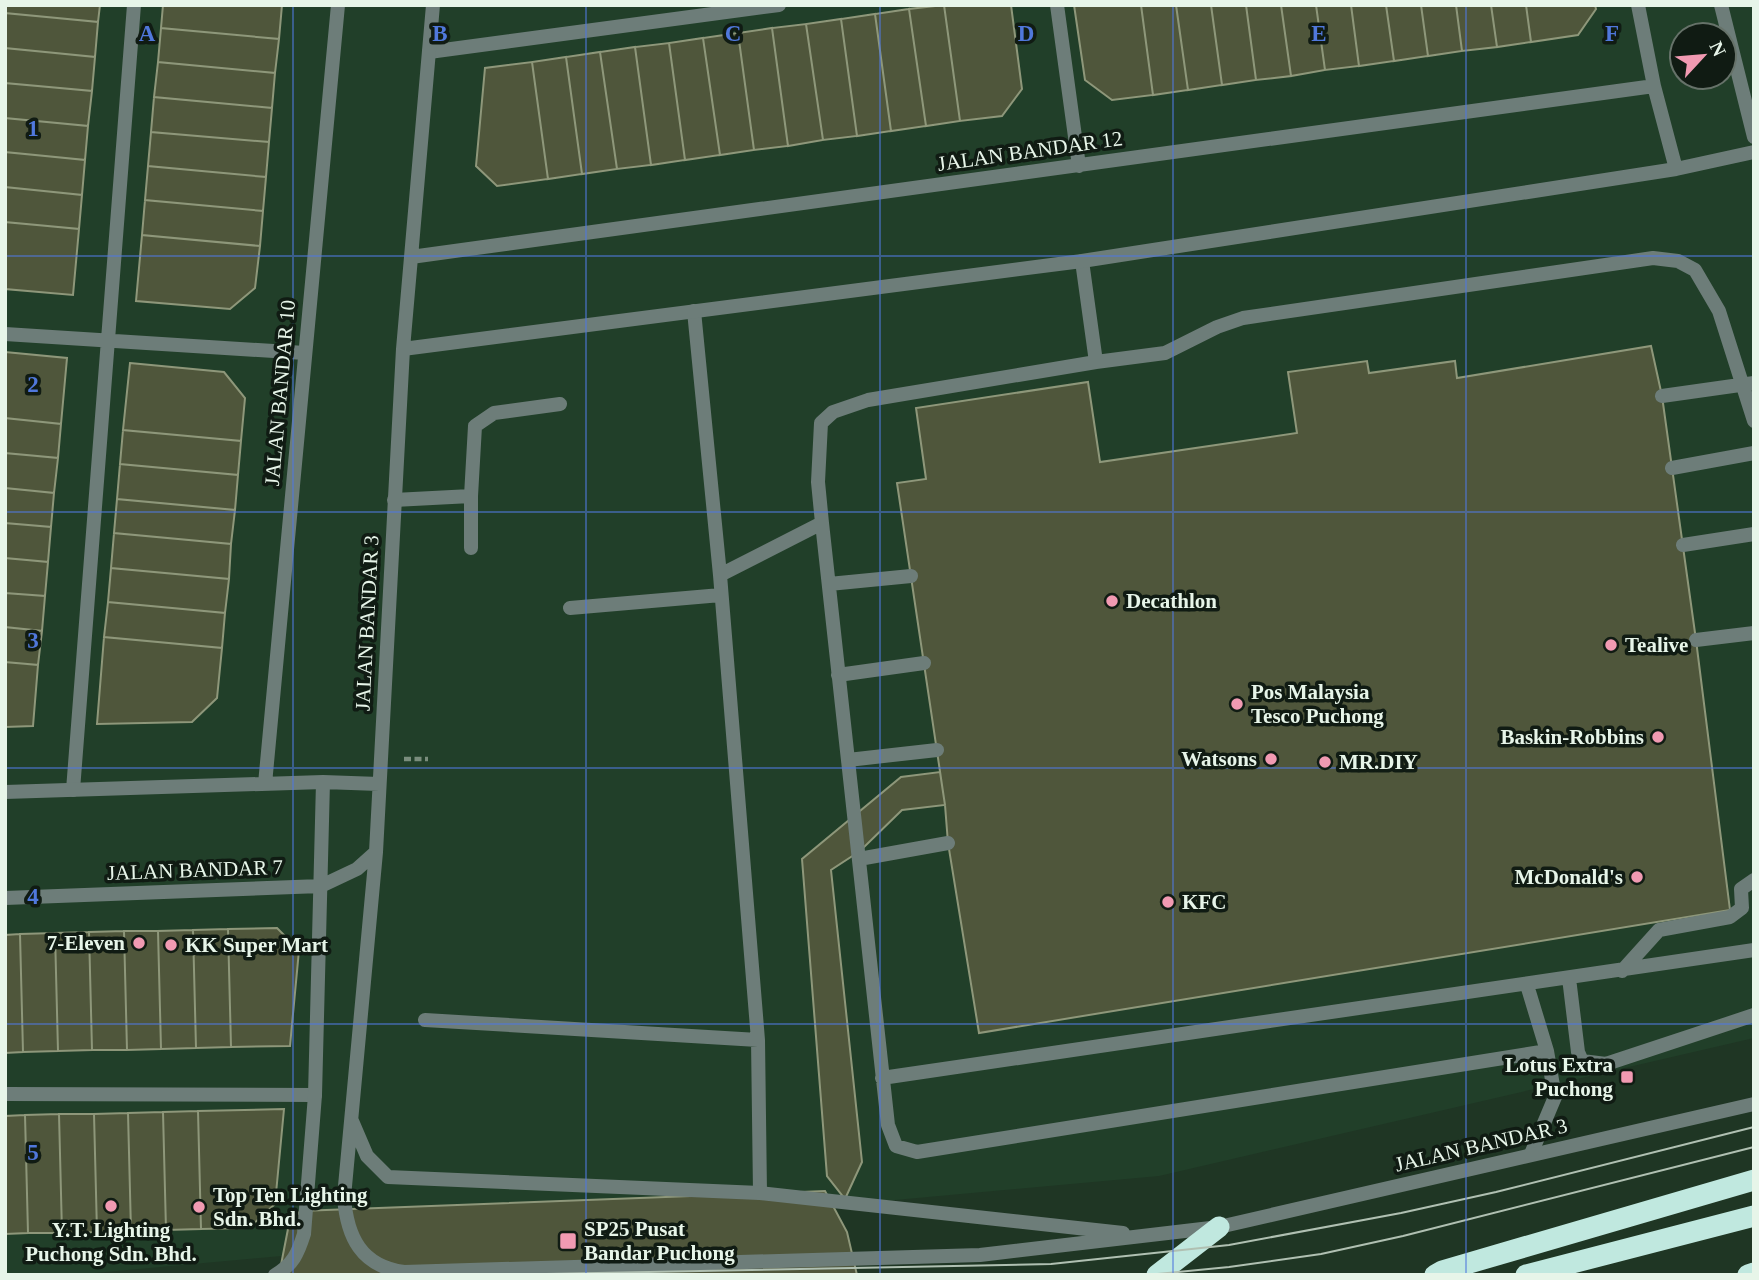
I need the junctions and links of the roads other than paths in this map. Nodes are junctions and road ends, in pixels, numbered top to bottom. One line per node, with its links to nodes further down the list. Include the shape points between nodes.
1 (134, 5): 18 (street)
2 (338, 5): 20 (street, JALAN BANDAR 10)
3 (433, 5): 8 (street, JALAN BANDAR 3)
4 (779, 5): 8 (street)
5 (1057, 5): 12 (street)
6 (1638, 5): 9 (street)
7 (1721, 5): 10 (street)
8 (429, 52): 14 (street, JALAN BANDAR 3)
9 (1654, 86): 12 (street, JALAN BANDAR 12); 13 (street)
10 (1754, 137)
11 (1754, 152): 13 (street)
12 (1079, 166): 14 (street, JALAN BANDAR 12)
13 (1676, 169): 15 (street)
14 (411, 257): 19 (street, JALAN BANDAR 3)
15 (1082, 261): 16 (street); 21 (street)
16 (694, 311): 19 (street); 34 (street)
17 (5, 334): 18 (street)
18 (107, 341): 20 (street); 48 (street)
19 (403, 349): 29 (street, JALAN BANDAR 3)
20 (305, 353): 46 (street, JALAN BANDAR 10)
21 (1096, 362): 22 (street, via 1165,353 1243,318 1653,258 1678,261 1695,270 1719,311); 30 (street, via 868,400 833,412 821,423 818,482)
22 (1749, 384): 23 (street); 25 (street)
23 (1662, 396)
24 (560, 404): 28 (street, via 494,413 475,426)
25 (1754, 421)
26 (1754, 453): 27 (street)
27 (1672, 468)
28 (471, 496): 29 (street); 33 (street)
29 (394, 500): 47 (street, JALAN BANDAR 3)
30 (822, 523): 34 (street); 36 (street)
31 (1754, 534): 32 (street)
32 (1683, 545)
33 (471, 548)
34 (720, 575): 37 (street)
35 (911, 576): 36 (street)
36 (829, 584): 42 (street)
37 (721, 595): 38 (street); 62 (street)
38 (570, 608)
39 (1754, 633): 40 (street)
40 (1696, 639)
41 (924, 663): 42 (street)
42 (838, 675): 44 (street)
43 (937, 750): 44 (street)
44 (848, 760): 52 (street)
45 (323, 782): 46 (street); 47 (street); 54 (street)
46 (265, 784): 48 (street)
47 (379, 784): 51 (street, JALAN BANDAR 3)
48 (73, 790): 49 (street)
49 (5, 792)
50 (948, 843): 52 (street)
51 (376, 852): 54 (street, JALAN BANDAR 7, via 357,869); 68 (street, JALAN BANDAR 3)
52 (859, 859): 64 (street)
53 (1754, 880): 57 (street, via 1741,889 1742,908 1736,913 1659,930)
54 (321, 887): 55 (street, JALAN BANDAR 7); 66 (street)
55 (5, 898)
56 (1754, 950): 57 (street)
57 (1622, 971): 58 (street)
58 (1569, 978): 59 (street); 60 (street, via 1582,1061 1606,1064)
59 (1527, 985): 63 (street); 64 (street)
60 (1754, 1015)
61 (425, 1020): 62 (street)
62 (758, 1040): 71 (street)
63 (1547, 1051): 64 (street, via 917,1152 896,1146 888,1125); 69 (street, via 1555,1097)
64 (882, 1078)
65 (5, 1094): 66 (street)
66 (315, 1096): 76 (street, via 304,1234 299,1252)
67 (1754, 1104): 69 (street, JALAN BANDAR 3)
68 (351, 1119): 71 (street, via 367,1156 388,1177); 74 (street, JALAN BANDAR 3, via 346,1215 354,1242 369,1259 388,1270 980,1255)
69 (1531, 1154): 73 (street, JALAN BANDAR 3)
70 (1754, 1180): 78 (highway)
71 (760, 1193): 74 (street)
72 (1754, 1216): 79 (highway)
73 (1219, 1227): 74 (street, JALAN BANDAR 3); 77 (highway)
74 (1149, 1236)
75 (1754, 1273): 80 (highway)
76 (275, 1275)
77 (1157, 1275)
78 (1435, 1275)
79 (1526, 1275)
80 (1748, 1275)

